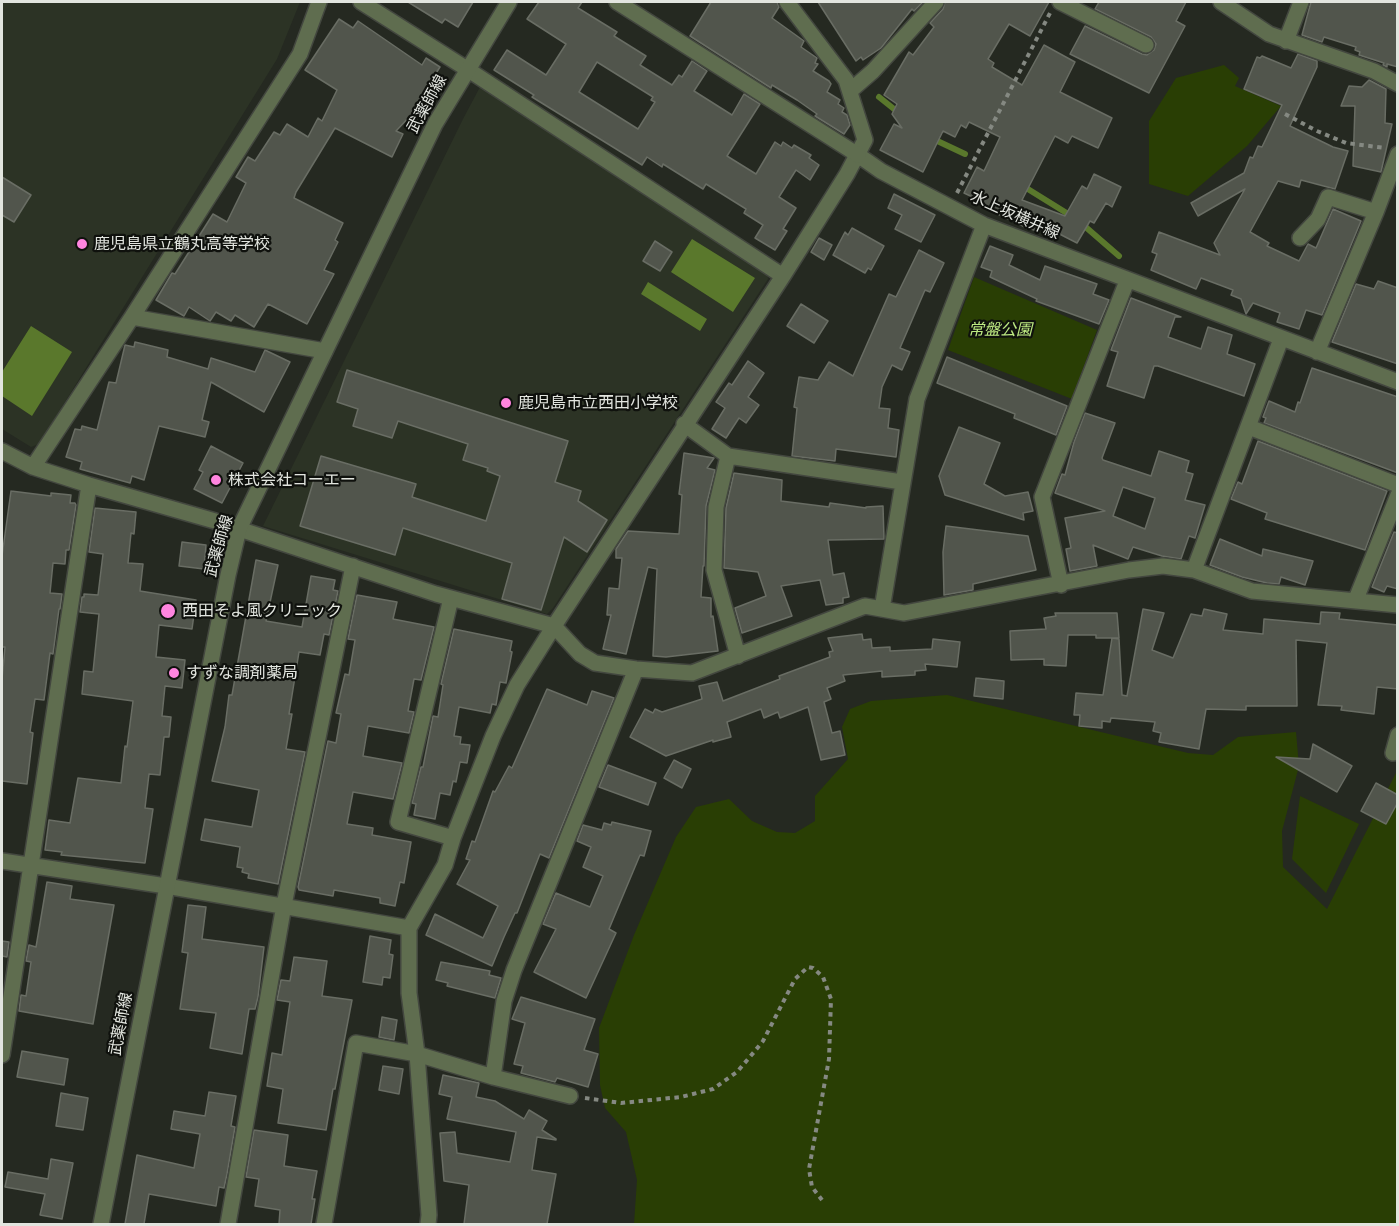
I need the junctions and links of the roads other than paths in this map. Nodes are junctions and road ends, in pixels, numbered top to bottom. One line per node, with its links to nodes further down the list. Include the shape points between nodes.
1 (319, 2): 22 (street, via 300,54)
2 (361, 2): 12 (street)
3 (509, 2): 12 (street, 武薬師線)
4 (617, 2): 16 (street, 水上坂横井線)
5 (787, 2): 14 (street, via 846,80)
6 (936, 2): 14 (street)
7 (1221, 2): 10 (street)
8 (1300, 2): 10 (street)
9 (1055, 7): 11 (street)
10 (1286, 41): 13 (street, via 1374,71)
11 (1146, 45)
12 (467, 69): 20 (street); 24 (street, 武薬師線, via 406,181)
13 (1398, 84)
14 (850, 91): 16 (street, via 866,140)
15 (1392, 151): 17 (street)
16 (858, 155): 18 (street, 水上坂横井線); 20 (street)
17 (1376, 212): 19 (street, via 1328,197 1318,219); 25 (street)
18 (984, 225): 21 (street, 水上坂横井線); 32 (street, via 917,399)
19 (1300, 238)
20 (783, 276): 27 (street)
21 (1127, 281): 23 (street, 水上坂横井線); 39 (street, via 1042,497)
22 (132, 317): 24 (street); 31 (street)
23 (1281, 339): 25 (street, 水上坂横井線); 28 (street)
24 (325, 351): 36 (street, 武薬師線)
25 (1317, 352): 26 (street, 水上坂横井線)
26 (1398, 382)
27 (684, 424): 30 (street); 44 (street)
28 (1249, 426): 34 (street); 38 (street)
29 (2, 451): 31 (street)
30 (728, 456): 32 (street); 45 (street, via 716,507 714,570)
31 (33, 467): 33 (street)
32 (902, 482): 43 (street)
33 (89, 485): 36 (street); 51 (street)
34 (1398, 485)
35 (1398, 495): 41 (street)
36 (239, 529): 37 (street); 52 (street, 武薬師線)
37 (353, 566): 40 (street); 53 (street)
38 (1194, 570): 39 (street, via 1163,566); 41 (street, via 1252,591)
39 (1061, 585): 43 (street, via 904,614)
40 (451, 598): 44 (street); 49 (street, via 398,822)
41 (1356, 599): 42 (street)
42 (1398, 605)
43 (882, 609): 45 (street, via 864,606)
44 (554, 626): 46 (street, via 580,654 595,663); 49 (street, via 517,686 493,736)
45 (738, 656): 46 (street, via 692,673)
46 (636, 669): 57 (street, via 514,970 504,1001)
47 (1398, 735): 48 (street)
48 (1393, 753)
49 (453, 838): 54 (street, via 445,865)
50 (2, 861): 51 (street)
51 (31, 866): 52 (street); 55 (street)
52 (166, 886): 53 (street); 59 (street, 武薬師線)
53 (284, 905): 54 (street); 60 (street)
54 (409, 928): 56 (street, via 408,993)
55 (2, 1054)
56 (417, 1054): 57 (street); 61 (street, via 356,1043); 62 (street)
57 (493, 1077): 58 (street)
58 (570, 1096)
59 (101, 1224)
60 (228, 1224)
61 (324, 1224)
62 (428, 1224)

